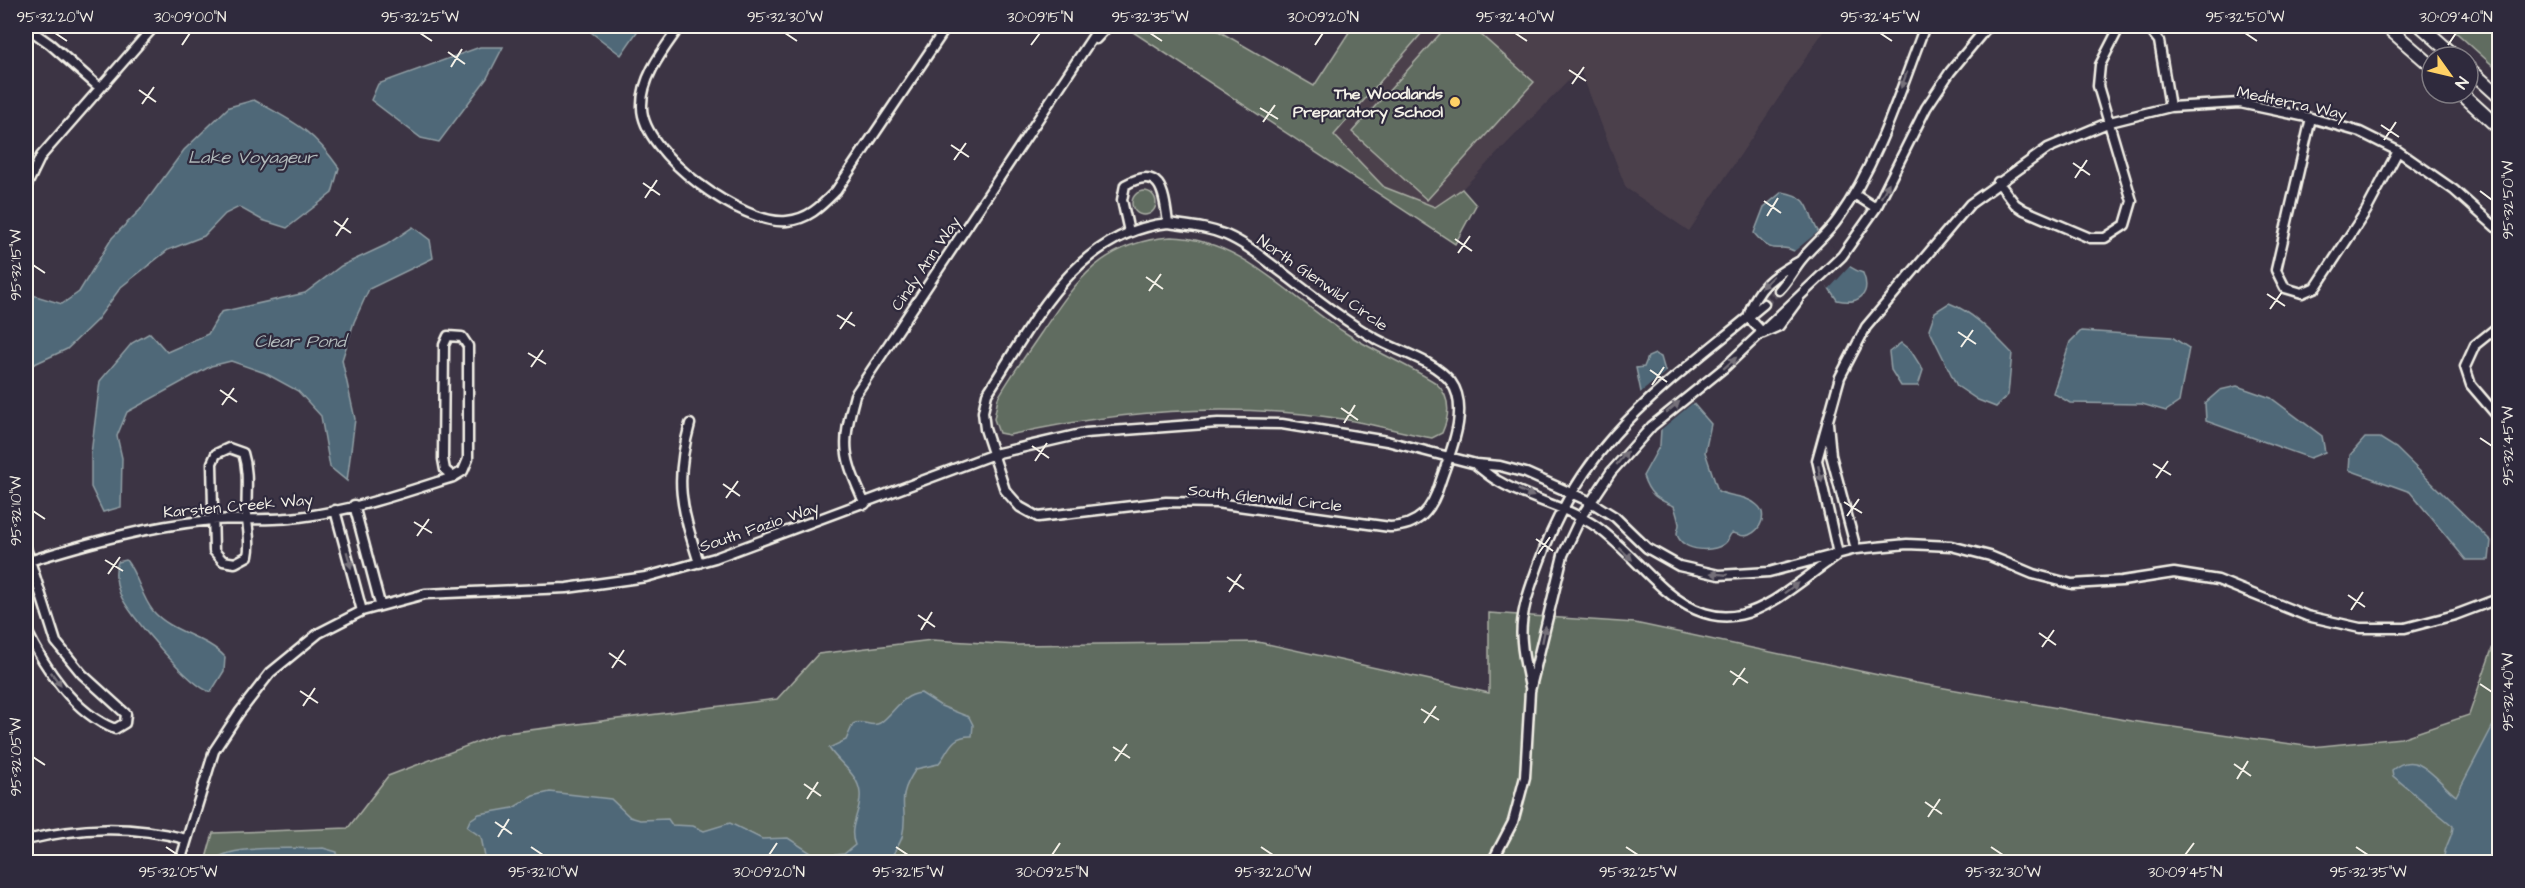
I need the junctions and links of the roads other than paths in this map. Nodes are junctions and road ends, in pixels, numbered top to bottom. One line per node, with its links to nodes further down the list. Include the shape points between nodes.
1 (680, 26): 2 (street, via 644,88 644,124 652,140 672,162 739,207 770,220 804,218 836,191)
2 (947, 26)
3 (1100, 26): 14 (street, Cindy Ann Way)
4 (1108, 26): 14 (street, Cindy Ann Way)
5 (1925, 26): 27 (street, one-way to 27, via 1872,162)
6 (1988, 26): 28 (street, one-way to 6, via 1926,108)
7 (2120, 26): 22 (street, via 2100,65 2098,86)
8 (2147, 26): 20 (street, via 2159,41)
9 (2386, 26): 15 (main road)
10 (2421, 26): 13 (main road)
11 (26, 27): 17 (street)
12 (151, 30): 17 (street)
13 (2442, 45)
14 (1084, 52): 48 (street, Cindy Ann Way, via 855,395 845,432 848,466)
15 (2420, 56)
16 (2480, 79): 18 (main road)
17 (100, 88): 26 (street, via 41,156)
18 (2499, 97)
19 (2474, 105): 23 (main road)
20 (2170, 107): 21 (street, Mediterra Way, via 2240,103); 22 (street, Mediterra Way)
21 (2311, 118): 24 (street, Mediterra Way, via 2360,132); 24 (street, via 2276,270 2285,288 2302,293 2316,286 2366,211)
22 (2110, 122): 25 (street, Mediterra Way, via 2048,148); 25 (street, via 2132,201 2126,225 2116,234 2090,238 2038,218 2015,204)
23 (2499, 129)
24 (2398, 151): 31 (street, Mediterra Way, via 2454,190)
25 (1998, 183): 39 (street, Mediterra Way, via 1970,204 1866,327 1840,377)
26 (26, 187)
27 (1854, 194): 28 (street); 33 (street, via 1825,237)
28 (1876, 208): 38 (street, via 1842,256 1799,298 1779,326)
29 (1168, 223): 30 (street, South Glenwild Circle); 32 (street, South Glenwild Circle); 32 (street, via 1164,191 1154,180 1139,177 1125,185 1122,200)
30 (1202, 228): 43 (street, North Glenwild Circle, via 1248,247 1338,314 1376,339 1436,369 1451,382 1459,402)
31 (2499, 231)
32 (1129, 232): 42 (street, South Glenwild Circle, via 1098,248 1066,277 987,394 983,412)
33 (1801, 261): 34 (street); 36 (street, one-way to 36, via 1761,287)
34 (1779, 290)
35 (1764, 304): 36 (street)
36 (1748, 317): 38 (street); 46 (street, via 1639,407 1611,435)
37 (2499, 325): 40 (street, via 2475,345 2465,367 2470,386)
38 (1763, 333): 47 (street, one-way to 38, via 1624,456 1652,426)
39 (1828, 417): 56 (street, Mediterra Way, via 1831,455); 57 (street, Mediterra Way, one-way to 57, via 1817,460)
40 (2499, 419)
41 (690, 423): 59 (street, via 681,458 681,501)
42 (994, 454): 43 (street, South Fazio Way, via 1085,433 1218,423 1282,424 1334,431); 43 (street, South Glenwild Circle, via 1005,490 1020,507 1038,517 1166,502 1216,503 1390,527 1407,526 1422,517 1435,499); 48 (street, South Fazio Way)
43 (1448, 456): 44 (street, South Fazio Way)
44 (1476, 464): 46 (street, South Fazio Way, via 1500,466); 50 (street, South Fazio Way, one-way to 50, via 1499,482)
45 (453, 477): 45 (street, via 463,471 468,459 468,346 462,337 448,336 444,345 442,459 445,470); 49 (street, Karsten Creek Way)
46 (1571, 492): 47 (street, South Fazio Way); 50 (street)
47 (1591, 502): 52 (street); 57 (street, South Fazio Way, one-way to 47, via 1769,572 1719,575 1679,566 1647,548 1615,517)
48 (866, 504): 59 (street, South Fazio Way)
49 (354, 505): 51 (street, Karsten Creek Way); 61 (street)
50 (1561, 509): 52 (street, South Fazio Way); 64 (street, via 1526,599 1522,641)
51 (335, 510): 53 (street, Karsten Creek Way, via 298,517); 62 (street, one-way to 62)
52 (1581, 517): 57 (street, South Fazio Way, one-way to 57, via 1666,591 1697,612 1723,618 1750,614 1774,601); 64 (street, one-way to 52, via 1563,555)
53 (247, 519): 54 (street, Karsten Creek Way); 54 (street, via 251,543 248,556 235,562 223,561 214,551); 54 (street, via 243,453 229,448 216,454 212,463)
54 (213, 520): 58 (street, Karsten Creek Way, via 155,527)
55 (26, 548): 58 (street)
56 (1856, 549): 57 (street, South Fazio Way); 60 (street, South Fazio Way, via 1907,544 1951,546 2072,584 2122,582 2174,573 2218,580 2307,616 2360,628 2405,628)
57 (1838, 554)
58 (27, 562): 63 (street, one-way to 58, via 63,689 103,724 115,729 125,723 126,714 82,674 56,642)
59 (699, 562): 61 (street, South Fazio Way, via 646,577 567,588 425,594)
60 (2499, 598)
61 (380, 604): 62 (street, South Fazio Way)
62 (362, 611): 65 (street, South Fazio Way, via 320,633 270,673 257,689 214,751)
63 (26, 629)
64 (1530, 691): 68 (street, via 1525,777 1513,822)
65 (186, 839): 66 (street, via 155,831 105,827); 67 (street, South Fazio Way)
66 (26, 840)
67 (180, 862)
68 (1492, 862)

